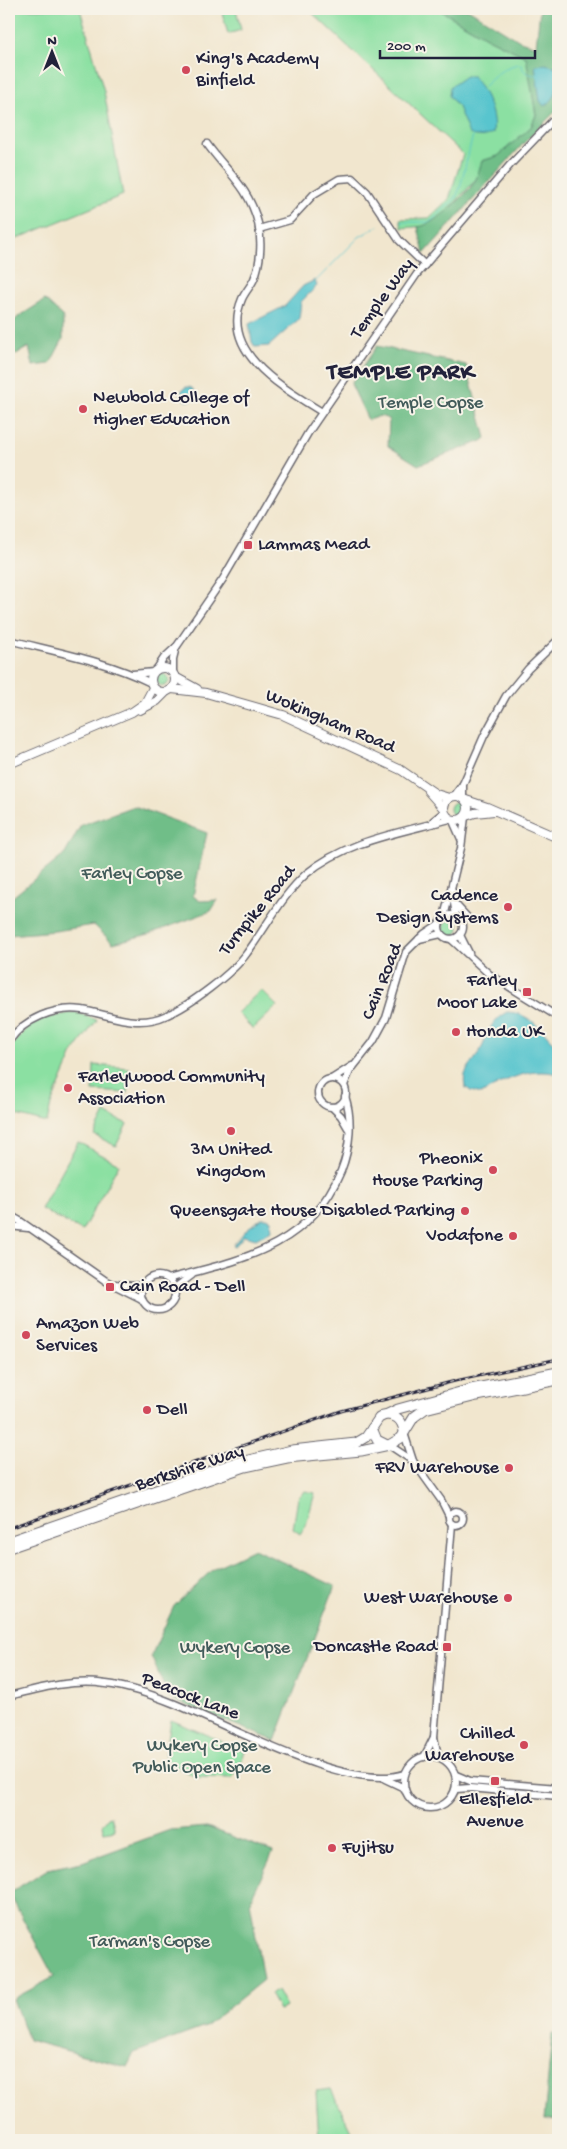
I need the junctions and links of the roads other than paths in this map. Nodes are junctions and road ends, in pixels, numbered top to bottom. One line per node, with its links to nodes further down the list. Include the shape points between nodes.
1 (558, 116): 4 (street, Temple Way, via 505,172)
2 (207, 144): 3 (street, via 238,180 254,209)
3 (259, 229): 4 (street, via 290,220 314,194 339,179 352,178 367,192 399,240); 5 (street, via 257,270 243,297 238,316 240,339 260,367)
4 (425, 266): 5 (street, Temple Way)
5 (322, 412): 8 (street, Temple Way, via 228,571)
6 (9, 640): 10 (street)
7 (558, 640): 18 (street, via 506,696)
8 (176, 646): 9 (street, Temple Way); 11 (street, Temple Way)
9 (155, 671): 10 (street); 11 (main road, via 167,668); 12 (main road)
10 (132, 674): 12 (street)
11 (174, 675): 13 (main road); 14 (main road, Wokingham Road)
12 (152, 685): 13 (main road, via 158,692); 15 (main road, via 142,706)
13 (169, 691): 14 (main road, Wokingham Road); 15 (main road, via 140,711)
14 (206, 693): 17 (main road, Wokingham Road, via 283,715)
15 (132, 712): 16 (main road)
16 (9, 764)
17 (411, 777): 19 (main road, Wokingham Road, via 436,794); 21 (main road, Wokingham Road)
18 (462, 784): 19 (street); 20 (street)
19 (452, 797): 20 (main road); 21 (main road, via 445,803)
20 (464, 799): 22 (main road); 23 (main road, via 468,807)
21 (444, 811): 24 (main road); 25 (street, Turnpike Road)
22 (496, 811): 23 (main road); 26 (main road)
23 (465, 817): 24 (main road); 27 (street)
24 (451, 820): 25 (street, Turnpike Road); 27 (street)
25 (427, 824): 40 (street, Turnpike Road, via 370,839 324,860 286,895 244,957 172,1013 156,1020 139,1022 77,1010 59,1011 26,1023)
26 (558, 838)
27 (461, 840): 28 (street)
28 (452, 887): 29 (street); 31 (street)
29 (453, 902): 30 (street); 32 (street)
30 (456, 916): 31 (street); 35 (street, via 462,923)
31 (444, 917): 33 (street)
32 (467, 917)
33 (439, 924): 34 (street); 36 (street, Cain Road)
34 (441, 934): 36 (street, Cain Road); 37 (street)
35 (460, 934): 37 (street); 38 (street)
36 (418, 939): 41 (street, Cain Road, via 405,956 386,1018)
37 (451, 939): 38 (street)
38 (469, 954): 39 (street, via 489,974)
39 (558, 1017)
40 (9, 1041)
41 (359, 1060): 42 (street, Cain Road); 43 (street, Cain Road)
42 (333, 1078): 43 (street); 45 (street, via 322,1082 317,1093 322,1104)
43 (344, 1085): 44 (street)
44 (345, 1096): 45 (street, via 342,1102); 46 (street)
45 (332, 1107): 46 (street)
46 (349, 1130): 50 (street, via 344,1162 335,1185 315,1214 300,1228 268,1248)
47 (9, 1215): 49 (street)
48 (9, 1226): 49 (street)
49 (32, 1229): 52 (street)
50 (197, 1271): 51 (street); 54 (street)
51 (168, 1279): 53 (street, via 155,1276); 54 (street)
52 (111, 1284): 53 (street); 55 (street)
53 (143, 1285): 55 (street)
54 (175, 1288): 55 (street, via 175,1299 164,1310 150,1308)
55 (142, 1299)
56 (558, 1372): 58 (highway, via 439,1397 398,1408)
57 (558, 1380): 60 (highway, via 431,1407 417,1414)
58 (382, 1416): 59 (highway); 60 (highway, via 398,1419)
59 (372, 1428): 61 (highway, via 377,1440); 67 (highway, Berkshire Way, via 356,1443 292,1450 238,1462)
60 (404, 1432): 61 (highway, via 397,1441); 62 (street)
61 (388, 1445): 62 (street); 68 (highway, Berkshire Way, via 245,1467)
62 (413, 1461): 63 (street)
63 (441, 1500): 64 (street); 65 (street)
64 (456, 1510): 65 (street); 66 (street, via 463,1517 462,1522)
65 (449, 1516): 66 (street, via 449,1521)
66 (455, 1525): 70 (street, via 441,1633)
67 (9, 1541)
68 (9, 1548)
69 (9, 1696): 75 (street, Peacock Lane, via 78,1682 125,1688 175,1704 313,1763)
70 (434, 1737): 71 (street); 72 (street)
71 (438, 1756): 72 (street); 74 (street)
72 (424, 1757): 73 (street)
73 (404, 1774): 75 (street, Peacock Lane); 76 (street)
74 (456, 1775): 77 (street, via 470,1781); 78 (street)
75 (384, 1779): 76 (street, Peacock Lane)
76 (404, 1788): 78 (street, via 417,1806 430,1810 443,1803)
77 (558, 1788)
78 (456, 1789): 79 (street)
79 (558, 1796)

